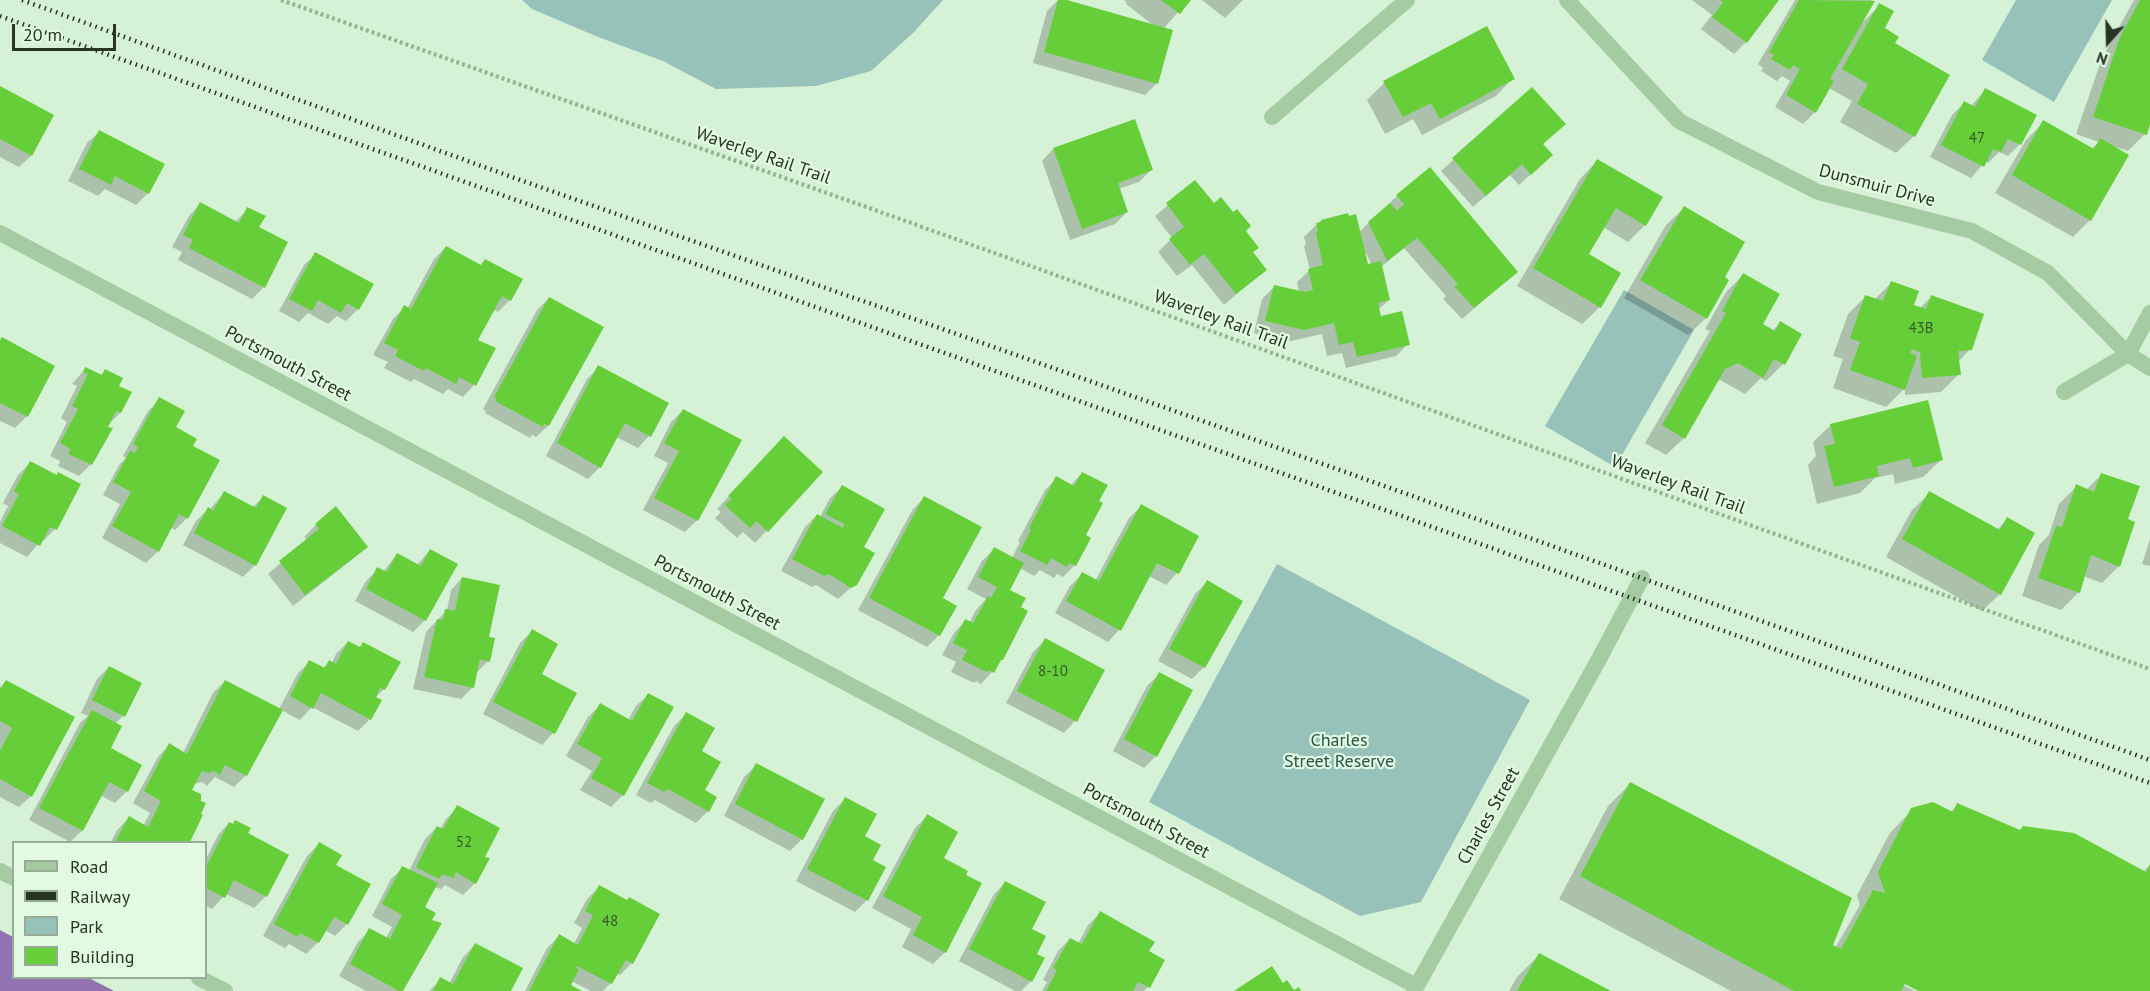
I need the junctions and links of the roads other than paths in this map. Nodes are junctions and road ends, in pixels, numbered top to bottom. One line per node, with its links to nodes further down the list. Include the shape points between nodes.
1 (1407, 0): 3 (street)
2 (1567, 0): 6 (street, Dunsmuir Drive, via 1679,121 1818,192 1971,231 2048,273)
3 (1272, 117)
4 (0, 233): 11 (street, Portsmouth Street)
5 (2150, 312): 6 (street)
6 (2128, 354): 7 (street, Dunsmuir Drive); 8 (street)
7 (2150, 368)
8 (2064, 392)
9 (1642, 578): 11 (street, Charles Street)
10 (201, 979): 12 (street)
11 (1415, 989)
12 (225, 991)

